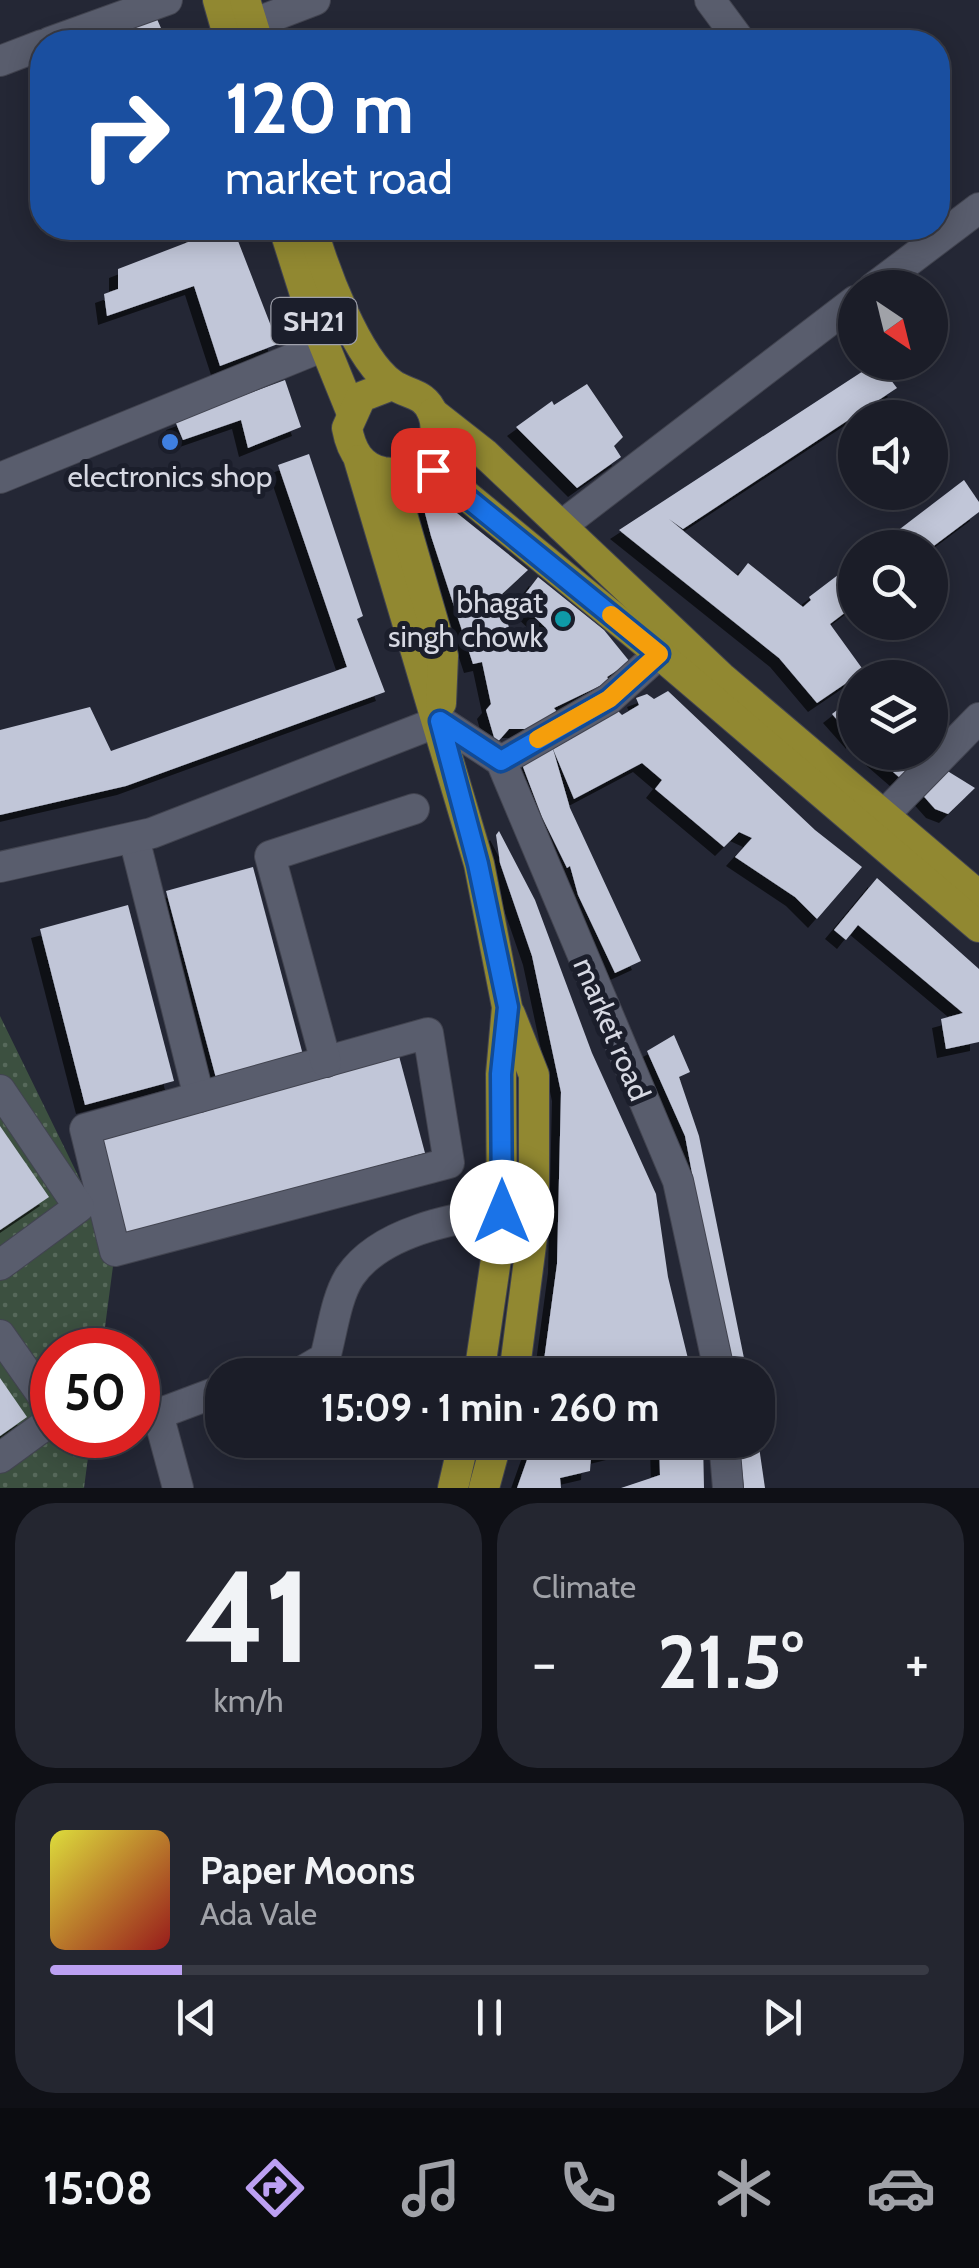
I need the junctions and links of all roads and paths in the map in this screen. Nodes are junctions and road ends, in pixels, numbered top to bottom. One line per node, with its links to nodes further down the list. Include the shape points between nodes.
1 (167, 0): 6 (street)
2 (218, 0): 5 (main road)
3 (315, 0): 5 (street)
4 (710, 0): 7 (street)
5 (242, 29)
6 (83, 30)
7 (732, 30)
8 (30, 50): 9 (street)
9 (0, 61)
10 (979, 208): 11 (street)
11 (950, 230)
12 (288, 240): 17 (main road, SH21)
13 (316, 240): 18 (main road, SH21, via 354,334)
14 (937, 240): 15 (street)
15 (897, 270)
16 (838, 314): 25 (street)
17 (324, 346): 19 (main road, SH21); 24 (street)
18 (392, 385): 19 (main road, via 361,397); 20 (main road, SH21, via 423,398)
19 (351, 412): 21 (main road, SH21, via 347,428)
20 (432, 413): 22 (main road, via 436,430); 25 (main road, SH21)
21 (359, 460): 23 (main road); 28 (main road)
22 (422, 460): 23 (main road); 26 (main road)
23 (390, 474): 28 (main road, via 443,656)
24 (0, 478)
25 (561, 526): 31 (main road, SH21, via 721,676)
26 (659, 654): 29 (street, via 609,699); 35 (main road)
27 (979, 718): 31 (street)
28 (440, 721): 29 (street); 32 (street); 36 (main road)
29 (501, 761): 46 (street, market road, via 678,1181)
30 (414, 810): 37 (street, via 270,856)
31 (884, 815): 34 (main road, SH21)
32 (134, 838): 33 (street); 39 (street)
33 (0, 867)
34 (979, 896)
35 (979, 927)
36 (508, 1007): 40 (main road, via 501,1074); 45 (main road, via 534,1075 534,1222)
37 (326, 1062): 39 (street); 39 (street, via 428,1033 449,1163 115,1251 86,1129)
38 (0, 1090): 41 (street, via 79,1208)
39 (200, 1097)
40 (502, 1212): 43 (street, via 376,1247 348,1278); 44 (main road)
41 (0, 1264)
42 (0, 1335): 47 (street)
43 (325, 1358)
44 (481, 1358)
45 (516, 1358)
46 (716, 1358)
47 (30, 1378)
48 (205, 1396): 54 (street, via 158,1414)
49 (30, 1436): 50 (street)
50 (0, 1458)
51 (460, 1458): 55 (main road)
52 (492, 1458): 56 (main road)
53 (726, 1458): 57 (street)
54 (178, 1488)
55 (453, 1488)
56 (484, 1488)
57 (728, 1488)

